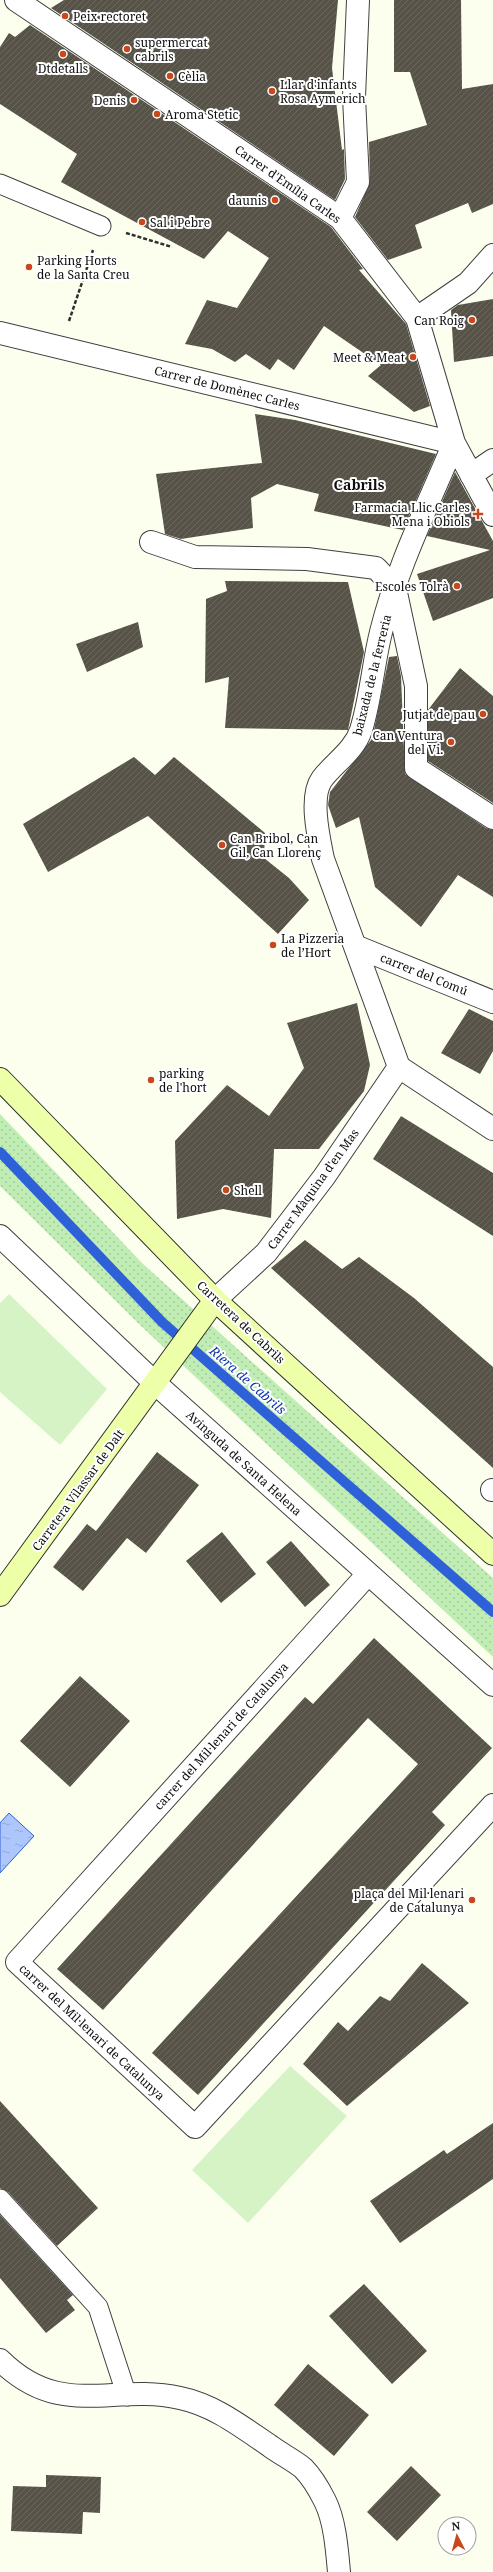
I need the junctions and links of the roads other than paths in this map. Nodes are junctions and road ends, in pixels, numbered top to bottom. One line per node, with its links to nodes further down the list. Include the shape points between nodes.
1 (8, 0): 4 (street)
2 (16, 0): 6 (street, Carrer d'Emília Carles)
3 (358, 0): 6 (street, via 354,97 358,182)
4 (0, 4)
5 (0, 184): 7 (lane)
6 (340, 218): 9 (street, Carrer d'Emília Carles)
7 (101, 226)
8 (493, 255): 9 (street, via 468,283)
9 (417, 318): 11 (street, Carrer d'Emília Carles)
10 (0, 334): 11 (street, Carrer de Domènec Carles)
11 (454, 443): 13 (street, Carrer d'Emília Carles); 16 (street, baixada de la ferreria)
12 (493, 460): 13 (street)
13 (471, 475): 14 (street, Carrer d'Emília Carles)
14 (493, 515)
15 (151, 542): 16 (street, via 195,557 307,558 376,568)
16 (395, 588): 17 (street, via 416,686 416,768); 18 (street, baixada de la ferreria, via 381,632 361,730 350,750 321,780 316,802 323,859)
17 (493, 818)
18 (355, 946): 19 (street, carrer del Comú); 20 (street, baixada de la ferreria)
19 (493, 1002)
20 (399, 1067): 22 (street); 24 (street, Carrer Màquina d'en Mas, via 324,1177 266,1253)
21 (0, 1079): 24 (street, Carretera de Cabrils)
22 (493, 1129)
23 (0, 1236): 25 (street, Avinguda de Santa Helena)
24 (210, 1308): 25 (street); 26 (street, Carretera de Cabrils)
25 (156, 1384): 27 (street, Avinguda de Santa Helena); 28 (street, Carretera Vilassar de Dalt)
26 (493, 1554)
27 (368, 1574): 29 (street, Avinguda de Santa Helena); 30 (street, carrer del Mil·lenari de Catalunya, via 17,1962 196,2127)
28 (0, 1595)
29 (493, 1685)
30 (493, 1805)
31 (0, 2199): 33 (lane, via 98,2307)
32 (0, 2360): 33 (street, via 17,2376 52,2392 94,2397)
33 (127, 2396): 34 (street, via 180,2398 222,2413 304,2469 326,2502 336,2541)
34 (339, 2572)

